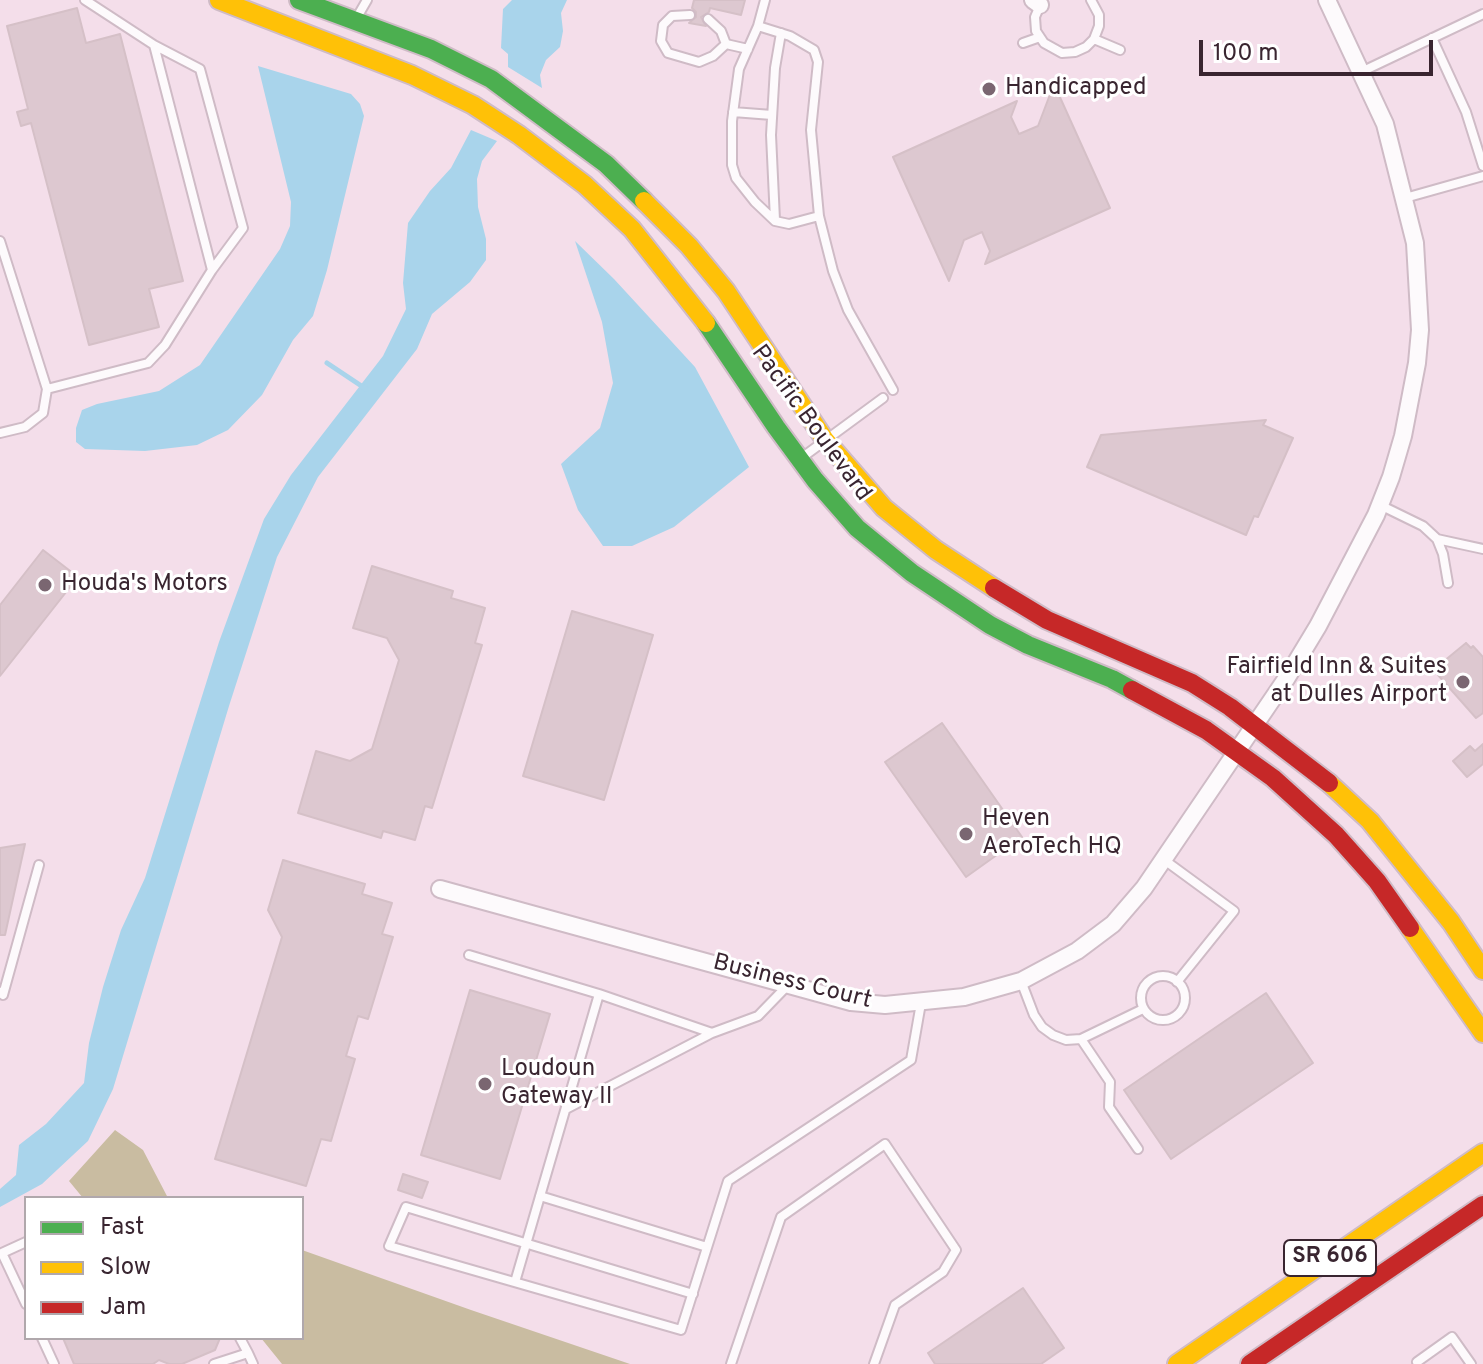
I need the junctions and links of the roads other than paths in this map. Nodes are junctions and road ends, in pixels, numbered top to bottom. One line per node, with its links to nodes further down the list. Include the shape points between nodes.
1 (85, 0): 20 (lane)
2 (219, 0): 38 (main road, Pacific Boulevard, via 412,75 473,105 585,185 632,229 697,309)
3 (299, 0): 12 (main road, Pacific Boulevard)
4 (367, 0): 12 (lane)
5 (765, 0): 13 (lane)
6 (1091, 0): 17 (lane, via 1099,15)
7 (1327, 0): 23 (street, Business Court)
8 (1039, 2): 15 (lane, via 1035,17)
9 (1483, 14): 16 (lane)
10 (690, 15): 19 (lane, via 672,16 663,25 661,41 668,53 699,62)
11 (708, 19): 19 (lane)
12 (356, 20): 37 (main road, Pacific Boulevard, via 491,79 606,164 689,246 726,291)
13 (758, 26): 14 (lane); 21 (lane)
14 (781, 33): 25 (lane); 29 (lane, via 814,50 818,62 811,130)
15 (1040, 37): 17 (lane, via 1062,53 1075,52); 18 (lane)
16 (1432, 38): 23 (lane); 26 (lane, via 1466,112)
17 (1094, 39): 22 (lane)
18 (1023, 43)
19 (726, 44): 21 (lane)
20 (154, 45): 32 (lane); 32 (lane, via 200,69 243,228)
21 (748, 49): 24 (lane, via 739,69)
22 (1120, 50)
23 (1360, 73): 28 (street, Business Court, via 1385,124)
24 (733, 112): 25 (lane); 30 (lane, via 736,178)
25 (772, 115): 30 (lane)
26 (1483, 166)
27 (1483, 176): 28 (lane)
28 (1405, 198): 39 (street, Business Court, via 1415,243 1420,330 1403,436)
29 (819, 216): 30 (lane, via 789,224); 34 (lane, via 848,310)
30 (775, 221)
31 (0, 241): 33 (lane)
32 (212, 270): 33 (lane, via 148,363)
33 (47, 389): 36 (lane, via 43,413 25,427)
34 (893, 390)
35 (883, 398): 37 (lane)
36 (0, 433)
37 (825, 440): 38 (lane); 43 (main road, Pacific Boulevard, via 884,508 974,577 1047,620 1192,683)
38 (799, 459): 44 (main road, Pacific Boulevard, via 857,528 951,600 1028,645 1112,679)
39 (1380, 505): 40 (lane); 43 (street, Business Court, via 1318,626)
40 (1437, 539): 41 (lane); 42 (lane)
41 (1483, 549)
42 (1448, 583)
43 (1255, 725): 44 (street, Business Court); 49 (main road, Pacific Boulevard, via 1370,821)
44 (1239, 752): 45 (street, Business Court); 58 (main road, Pacific Boulevard, via 1302,802 1377,881)
45 (1163, 859): 50 (street, Business Court, via 1113,924); 51 (lane, via 1234,911)
46 (39, 865): 53 (lane, via 3,995)
47 (440, 889): 52 (street, Business Court)
48 (469, 955): 54 (lane)
49 (1483, 970)
50 (1021, 981): 55 (street, Business Court); 59 (lane, via 1042,1027 1066,1040)
51 (1177, 982): 56 (lane, via 1164,976 1151,979 1142,991); 56 (lane, via 1185,1001 1175,1016 1155,1019)
52 (789, 985): 55 (street, Business Court, via 851,1002); 57 (lane, via 758,1016)
53 (0, 992)
54 (599, 994): 57 (lane); 60 (lane)
55 (921, 1003): 67 (lane, via 911,1060 728,1181)
56 (1143, 1009): 59 (lane)
57 (712, 1033): 60 (lane)
58 (1483, 1033)
59 (1081, 1039): 61 (lane, via 1110,1082 1109,1107)
60 (566, 1109): 63 (lane)
61 (1138, 1149)
62 (1483, 1153): 81 (main road, SR 606)
63 (540, 1196): 66 (lane); 67 (lane)
64 (1483, 1205): 82 (main road, SR 606)
65 (24, 1243): 68 (lane)
66 (526, 1243): 69 (lane); 69 (lane, via 406,1207 389,1246); 70 (lane)
67 (707, 1247): 70 (lane)
68 (1, 1254): 71 (lane)
69 (515, 1282): 70 (lane, via 681,1330)
70 (693, 1294)
71 (24, 1300)
72 (43, 1340): 76 (lane)
73 (241, 1340): 74 (lane)
74 (248, 1353): 77 (lane); 78 (lane)
75 (1416, 1363): 83 (lane, via 1452,1337)
76 (54, 1364)
77 (214, 1364)
78 (253, 1364)
79 (731, 1364): 80 (lane, via 781,1217 885,1144 956,1250 943,1272 895,1305)
80 (874, 1364)
81 (1177, 1364)
82 (1250, 1364)
83 (1471, 1364)

